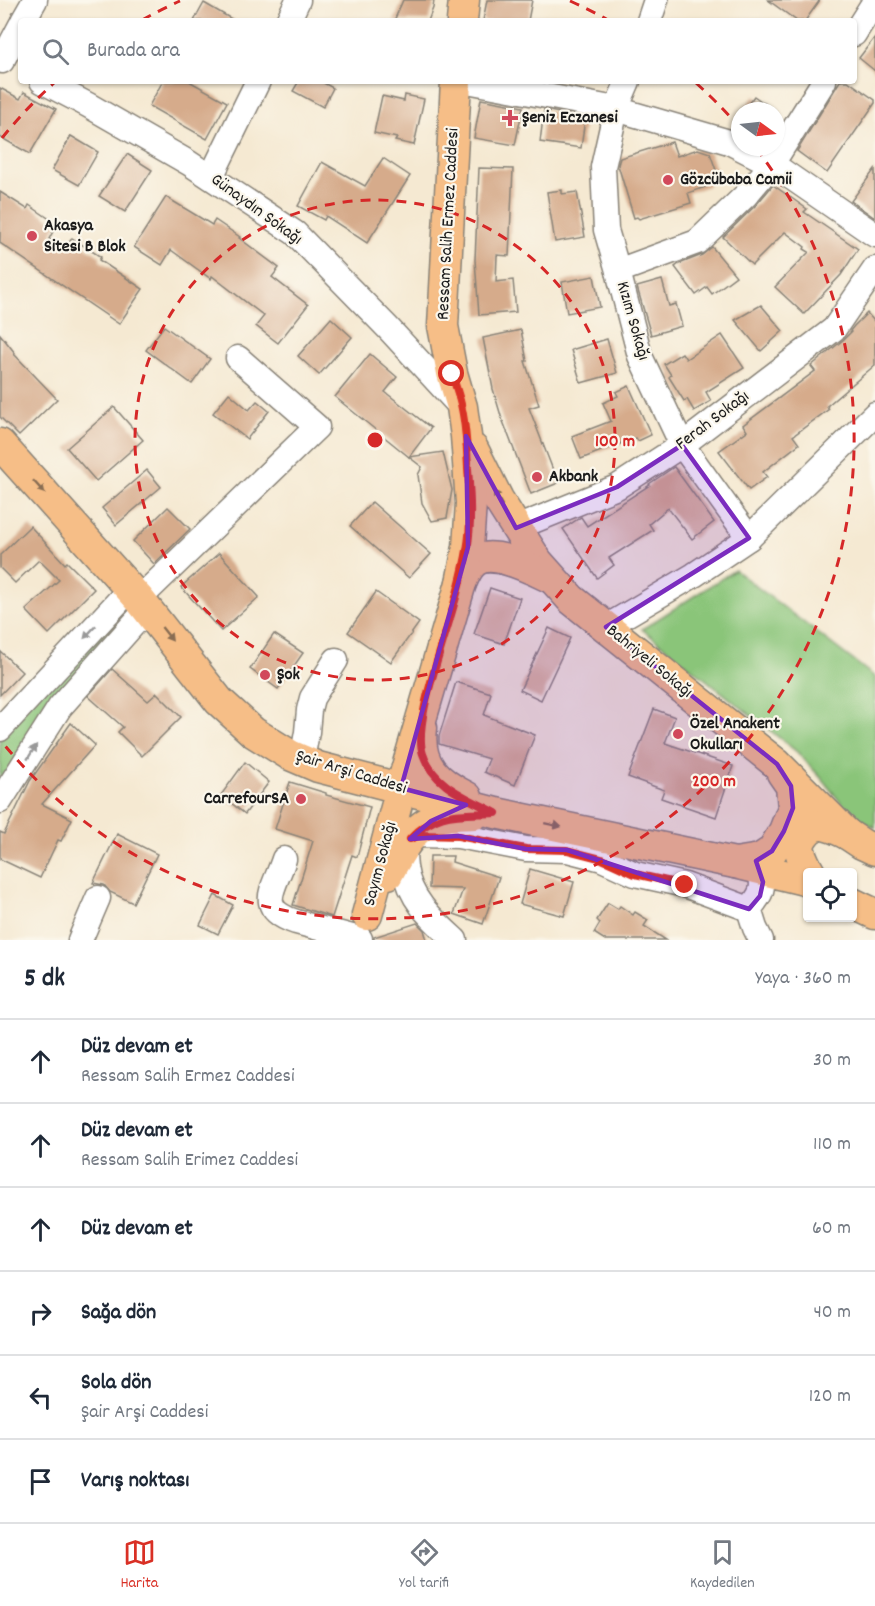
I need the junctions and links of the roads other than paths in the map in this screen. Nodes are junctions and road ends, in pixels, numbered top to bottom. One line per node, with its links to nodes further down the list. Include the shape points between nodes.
1 (35, 0): 6 (street)
2 (298, 0): 7 (street)
3 (464, 0): 8 (main road)
4 (656, 0): 9 (street)
5 (875, 0): 10 (street)
6 (25, 18)
7 (289, 18)
8 (462, 18)
9 (650, 18)
10 (857, 29)
11 (18, 34): 12 (street)
12 (8, 63)
13 (48, 84): 21 (street, Günaydın Sokağı)
14 (257, 84): 21 (street)
15 (456, 84): 27 (main road, Ressam Salih Ermez Caddesi, via 443,326)
16 (483, 84): 19 (street)
17 (627, 84): 19 (street, Kızım Sokağı)
18 (822, 84): 20 (street)
19 (616, 109): 20 (street, via 729,142); 24 (street, Kızım Sokağı, via 603,166 606,230)
20 (772, 164): 22 (street); 24 (street, via 697,242)
21 (211, 177): 27 (street, Günaydın Sokağı, via 295,233 388,328)
22 (875, 235)
23 (875, 269): 29 (street, Ferah Sokağı, via 834,329)
24 (618, 271): 29 (street, Kızım Sokağı, via 640,356)
25 (238, 358): 34 (street, via 317,427)
26 (875, 414): 31 (street)
27 (464, 422): 30 (main road, Bahriyeli Sokağı, one-way to 27, via 498,499); 33 (main road, via 471,503)
28 (0, 444): 34 (main road, Şair Arşi Caddesi, one-way to 34)
29 (682, 446): 30 (street, Ferah Sokağı, via 617,487); 31 (street, Kızım Sokağı)
30 (516, 528): 32 (main road, Bahriyeli Sokağı)
31 (749, 538): 35 (street)
32 (554, 580): 33 (main road, via 517,563 484,558 474,561); 35 (main road, Bahriyeli Sokağı)
33 (461, 583): 37 (main road)
34 (139, 599): 38 (street, one-way to 38); 39 (main road, Şair Arşi Caddesi, one-way to 39, via 219,701 253,732); 42 (street, one-way to 34, via 60,707)
35 (606, 627): 40 (main road, Bahriyeli Sokağı)
36 (336, 660): 39 (street, via 312,698)
37 (427, 696): 41 (main road, Sayım Sokağı); 43 (main road, via 421,739 430,769 448,787)
38 (0, 729)
39 (302, 760): 41 (main road, Şair Arşi Caddesi)
40 (777, 765): 44 (main road, Bahriyeli Sokağı); 48 (main road, via 791,786 793,808 772,852)
41 (401, 788): 43 (main road, Şair Arşi Caddesi); 57 (main road, Sayım Sokağı)
42 (0, 801)
43 (496, 813): 45 (main road, via 440,817); 48 (main road, Şair Arşi Caddesi, one-way to 48)
44 (847, 834): 46 (main road, Bahriyeli Sokağı); 49 (main road, via 820,824 808,829 799,849)
45 (408, 841): 55 (street, via 420,835 458,836 526,849 567,850 602,859 635,874 685,885); 57 (main road, via 394,862); 59 (street, via 404,853 406,875 416,898)
46 (875, 850)
47 (284, 859): 57 (street, via 272,889 270,901 275,911 296,922)
48 (747, 866): 50 (main road, Şair Arşi Caddesi); 55 (street, via 763,882 760,896)
49 (808, 868)
50 (803, 880)
51 (857, 893): 52 (main road)
52 (875, 897)
53 (98, 898): 58 (street)
54 (857, 905): 56 (main road)
55 (749, 909): 60 (street)
56 (875, 914)
57 (362, 932)
58 (80, 940)
59 (455, 940)
60 (760, 940)

